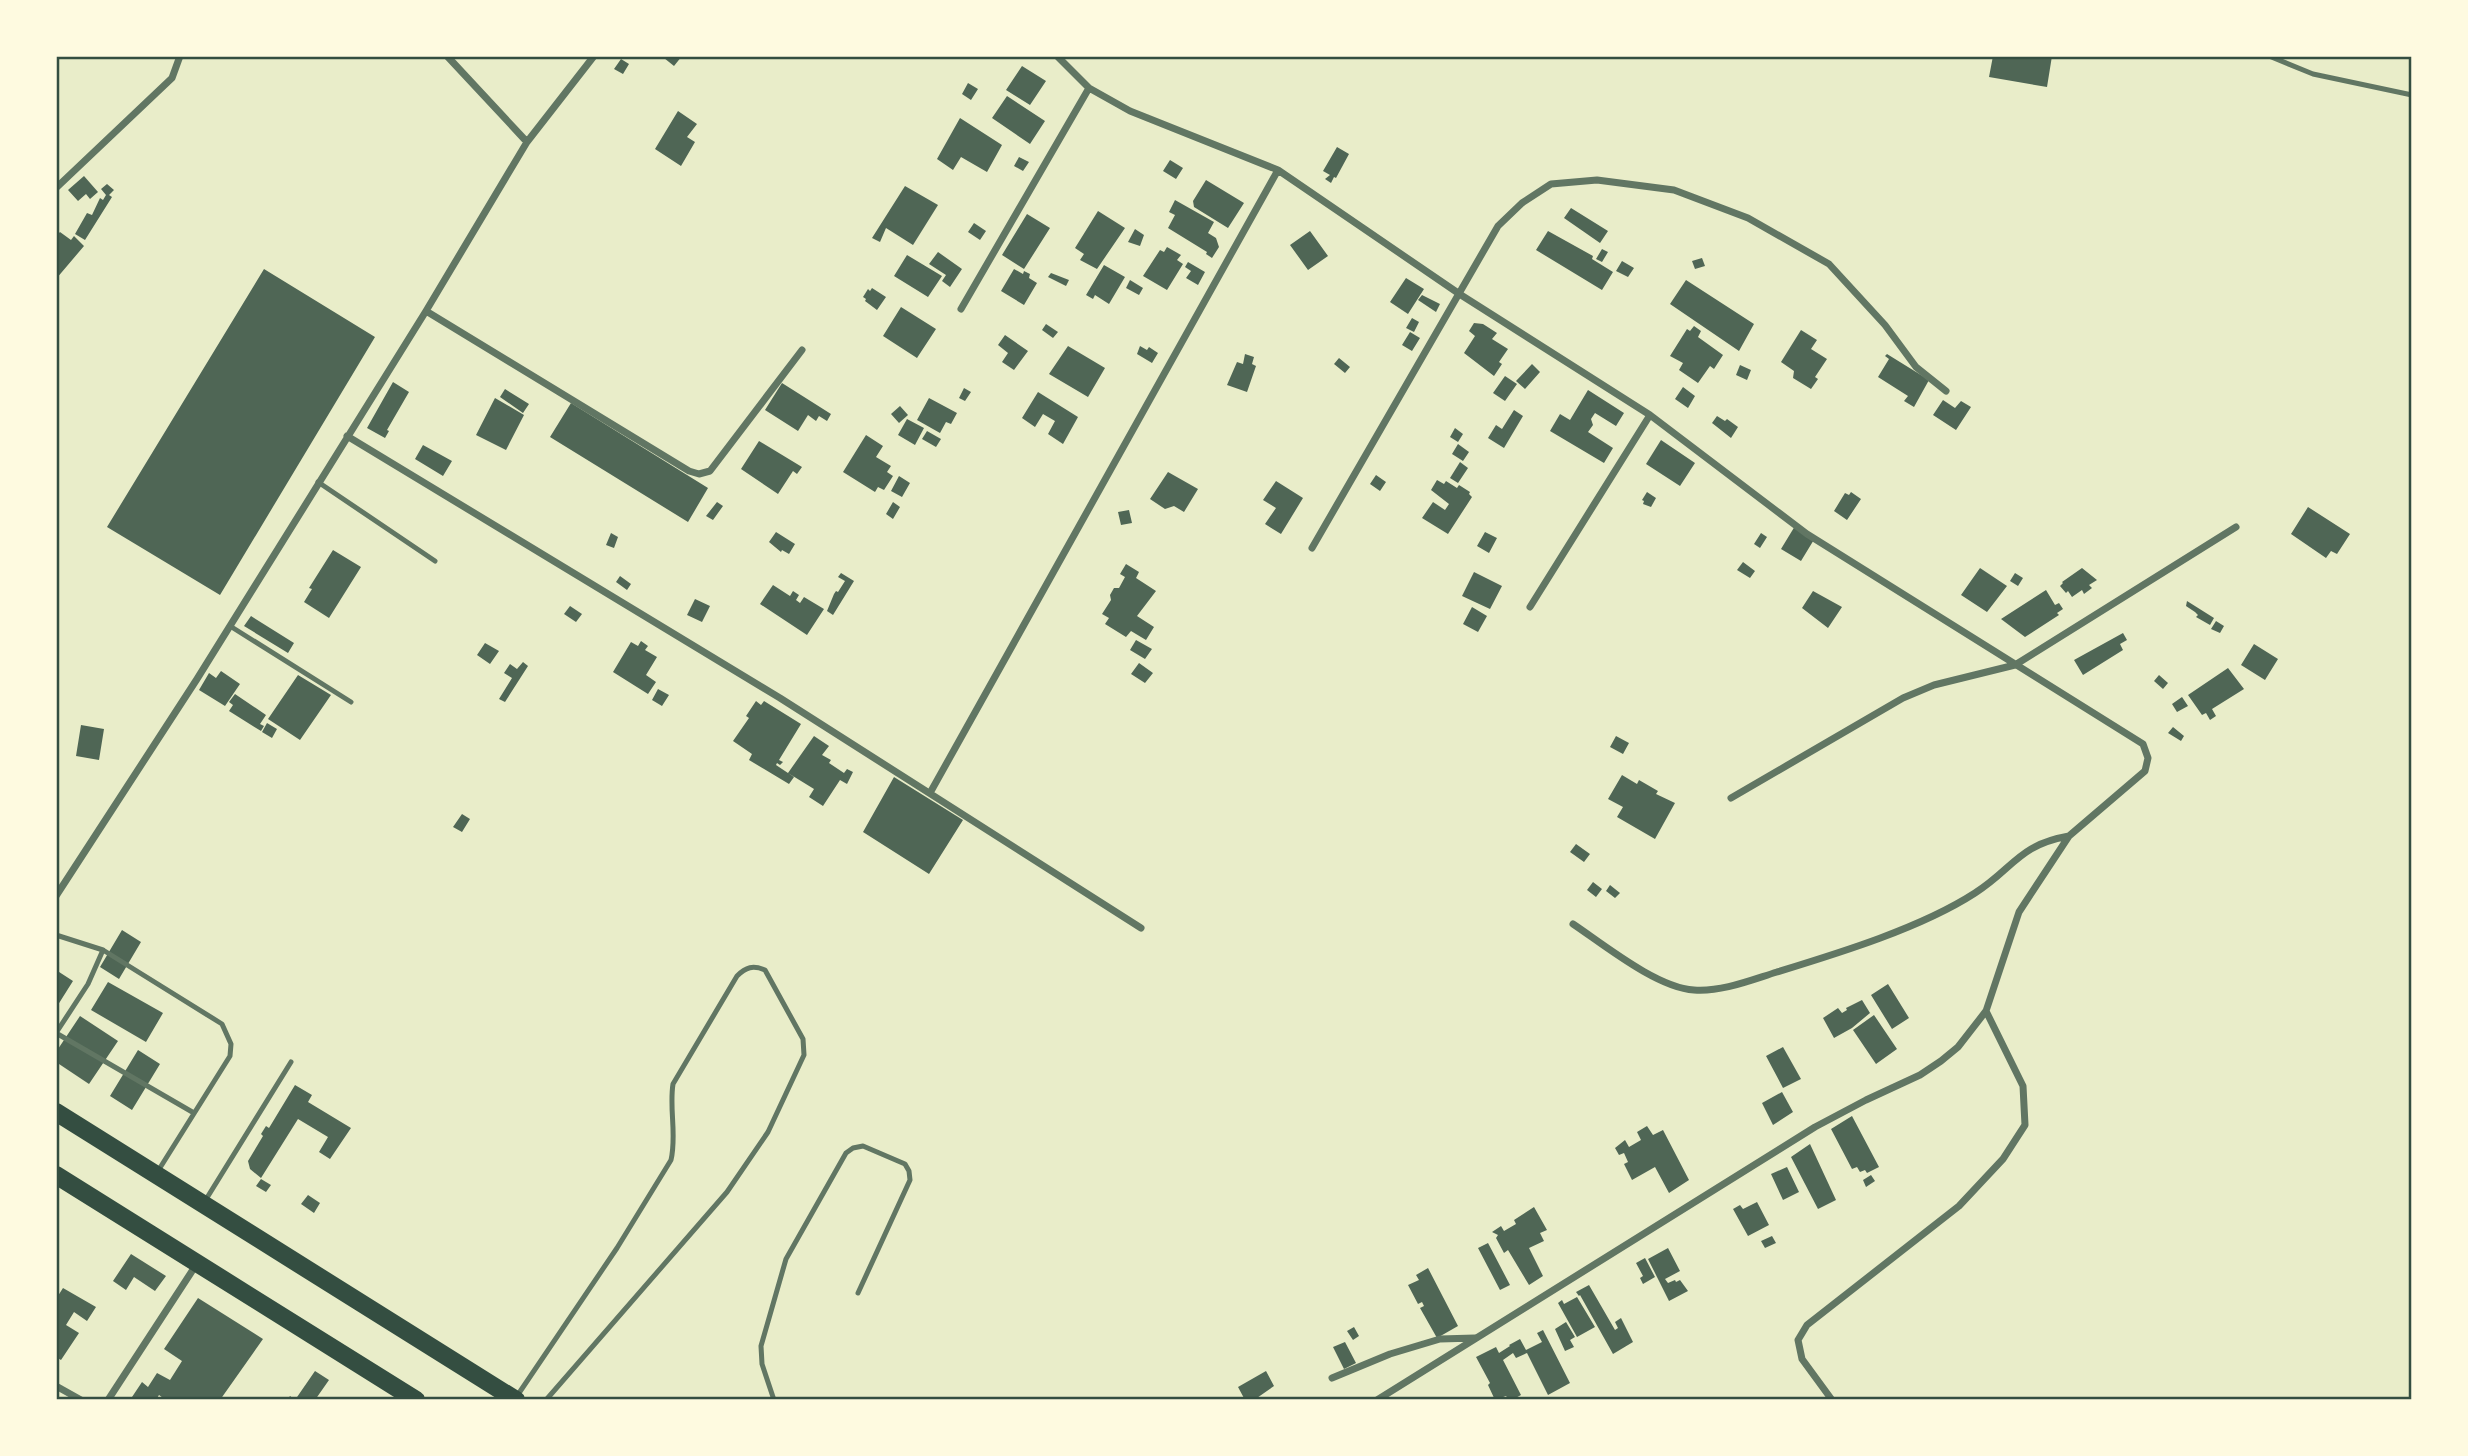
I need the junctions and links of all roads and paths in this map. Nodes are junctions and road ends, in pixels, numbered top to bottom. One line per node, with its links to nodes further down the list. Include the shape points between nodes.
1 (180, 56): 10 (street, via 172,78)
2 (447, 56): 8 (street)
3 (593, 56): 8 (street)
4 (1057, 56): 6 (street)
5 (2269, 56): 7 (lane, via 2313,74)
6 (1089, 88): 9 (street, via 1130,111); 12 (street)
7 (2412, 95)
8 (527, 142): 13 (street)
9 (1278, 170): 11 (street); 26 (street)
10 (56, 188)
11 (1461, 295): 15 (street, via 1499,226 1522,202 1551,184 1597,180 1674,190 1748,218 1829,264 1916,367); 16 (street); 20 (street)
12 (961, 309)
13 (426, 311): 14 (street, via 699,474 710,471); 17 (street)
14 (802, 350)
15 (1946, 391)
16 (1650, 415): 22 (street); 24 (street, via 1807,534)
17 (347, 436): 18 (street); 26 (street)
18 (318, 482): 21 (lane); 23 (street)
19 (2236, 527): 24 (street)
20 (1312, 548)
21 (435, 561)
22 (1530, 607)
23 (230, 626): 25 (lane); 29 (street)
24 (2015, 665): 27 (street, via 1934,685 1903,698); 28 (street, via 2143,744 2148,758 2145,771)
25 (351, 702)
26 (930, 793): 31 (street)
27 (1731, 798)
28 (2069, 836): 30 (street, via 2026,850 1976,893 1924,919 1822,958 1729,986 1694,990 1671,985); 34 (street, via 2019,912)
29 (56, 896)
30 (1573, 924)
31 (1141, 928)
32 (56, 935): 33 (lane)
33 (103, 950): 35 (lane, via 88,984); 38 (lane, via 222,1024 231,1044 230,1056)
34 (1986, 1011): 44 (street, via 1958,1047 1920,1075 1815,1127); 54 (street, via 2022,1086 2025,1125 2003,1158 1959,1206 1807,1325 1798,1340 1802,1359)
35 (56, 1033): 38 (lane)
36 (291, 1062): 41 (lane)
37 (56, 1112): 39 (main road)
38 (194, 1113): 39 (lane)
39 (157, 1174): 41 (main road)
40 (58, 1179): 42 (main road)
41 (203, 1203): 50 (main road)
42 (197, 1264): 48 (street); 49 (main road)
43 (858, 1293): 52 (lane, via 910,1180 905,1164 863,1146 846,1153 786,1259 761,1346)
44 (1476, 1338): 45 (street, via 1440,1339); 53 (street)
45 (1332, 1378)
46 (56, 1385): 47 (street)
47 (80, 1400)
48 (108, 1400)
49 (416, 1400)
50 (515, 1400): 51 (lane, via 671,1160 673,1084 737,976 744,969 765,970 803,1039 804,1055 768,1132 727,1192)
51 (546, 1400)
52 (774, 1400)
53 (1377, 1400)
54 (1832, 1400)

